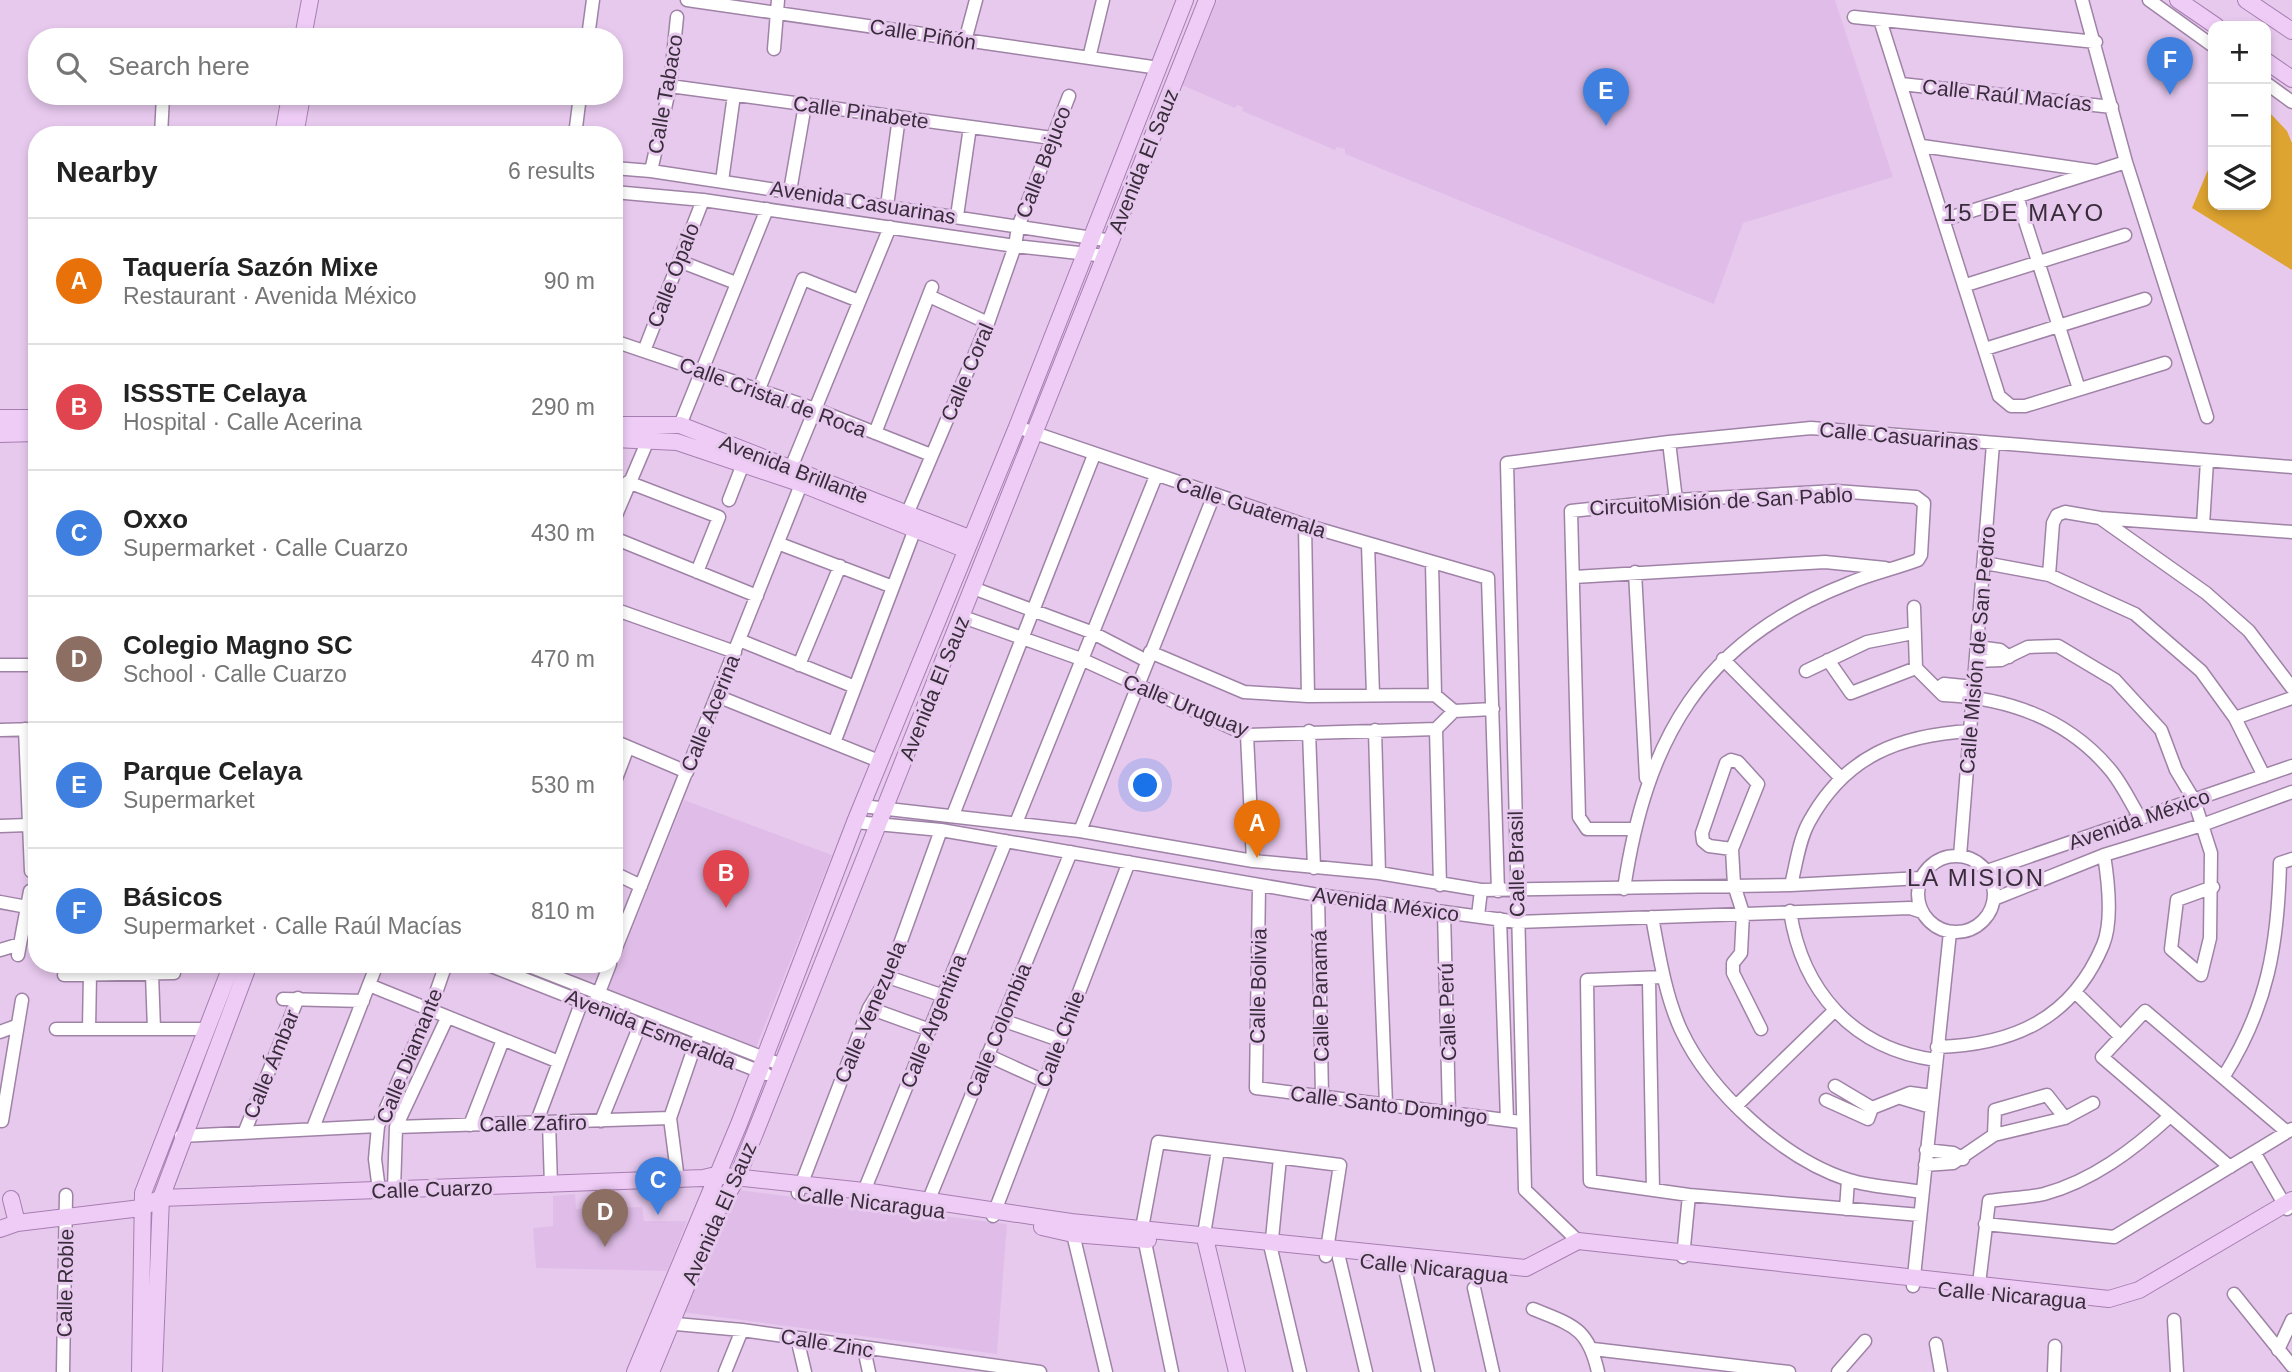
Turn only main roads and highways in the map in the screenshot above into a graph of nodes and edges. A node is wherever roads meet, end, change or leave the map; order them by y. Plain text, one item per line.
1 (310, 0) edge
2 (321, 0) edge
3 (1185, 0) edge
4 (1207, 0) edge
5 (2178, 0) edge
6 (2246, 0) edge
7 (2209, 21) edge
8 (305, 28) edge
9 (316, 28) edge
10 (2292, 32) edge
11 (1161, 62) junction
12 (2271, 64) edge
13 (1182, 65) junction
14 (2292, 79) edge
15 (288, 105) edge
16 (300, 105) edge
17 (285, 126) edge
18 (297, 126) edge
19 (0, 418) edge
20 (28, 418) edge
21 (623, 425) edge
22 (28, 433) edge
23 (0, 434) edge
24 (623, 439) edge
25 (796, 476) junction
26 (967, 543) junction
27 (228, 973) edge
28 (244, 973) edge
29 (710, 1179) junction
30 (735, 1181) junction
31 (161, 1198) junction
32 (11, 1199) dead end
33 (2289, 1205) edge
34 (141, 1208) junction
35 (995, 1213) junction
36 (17, 1223) junction
37 (0, 1228) edge
38 (1142, 1234) junction
39 (1205, 1238) junction
40 (663, 1322) junction
41 (140, 1372) edge
42 (154, 1372) edge
43 (635, 1372) edge
44 (651, 1372) edge
45 (1237, 1372) edge

1 - 8 main road
2 - 9 main road
3 - 11 main road, Avenida El Sauz
4 - 13 main road, Avenida El Sauz
5 - 7 main road
6 - 10 main road
11 - 13 main road
11 - 26 main road, Avenida El Sauz
12 - 14 main road
13 - 30 main road, Avenida El Sauz
15 - 17 main road
16 - 18 main road
19 - 20 main road
21 - 25 main road, Avenida Brillante
22 - 23 main road
24 - 25 main road, Avenida Brillante
25 - 26 main road, Avenida Brillante
26 - 29 main road, Avenida El Sauz
27 - 34 main road
28 - 31 main road
29 - 30 main road, Calle Nicaragua
29 - 31 main road, Calle Cuarzo
29 - 40 main road, Avenida El Sauz
30 - 35 main road, Calle Nicaragua
30 - 40 main road, Avenida El Sauz
31 - 34 main road
31 - 42 main road
32 - 36 main road
33 - 39 main road, Calle Nicaragua
34 - 36 main road
34 - 41 main road
35 - 38 main road, Calle Nicaragua
35 - 38 main road, Calle Nicaragua
36 - 37 main road
38 - 39 main road, Calle Nicaragua
39 - 45 main road
40 - 43 main road, Avenida El Sauz
40 - 44 main road, Avenida El Sauz

